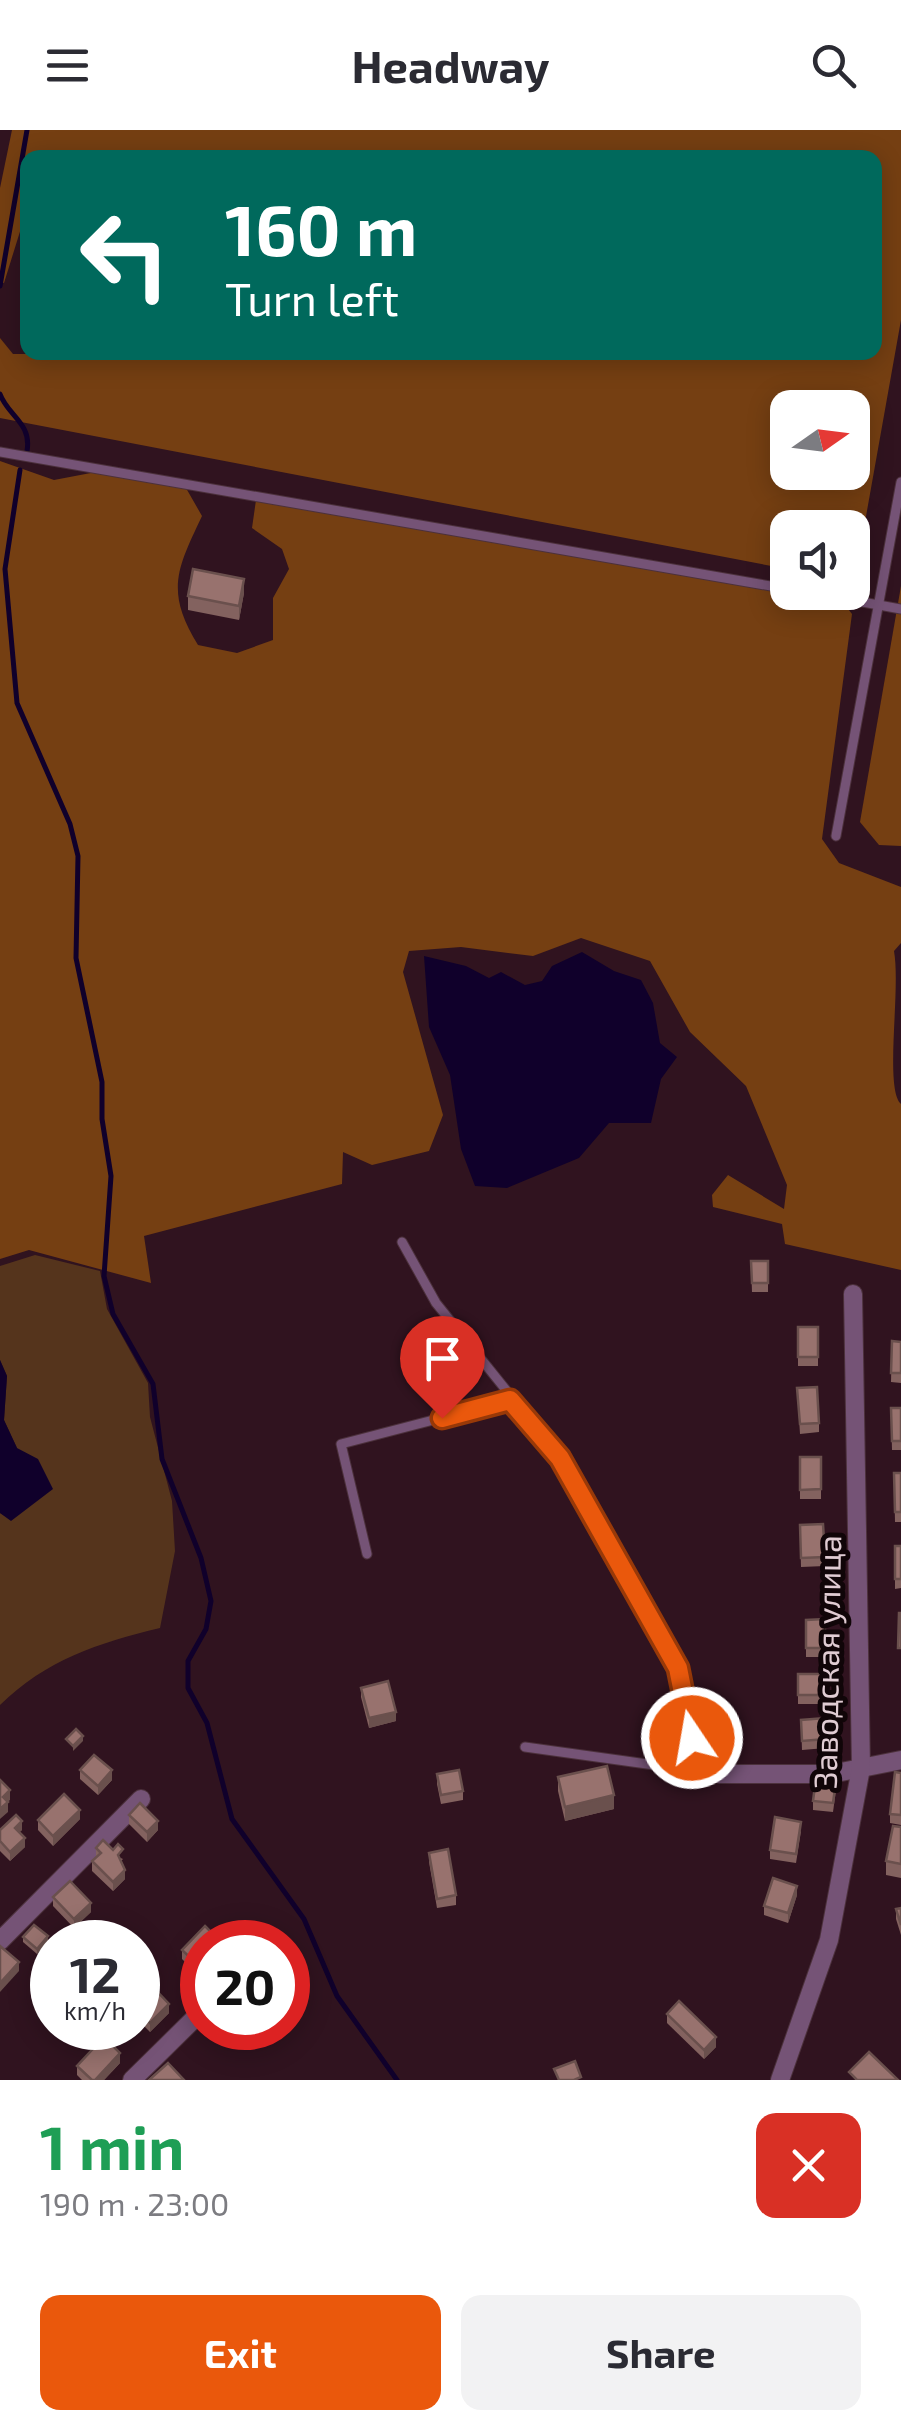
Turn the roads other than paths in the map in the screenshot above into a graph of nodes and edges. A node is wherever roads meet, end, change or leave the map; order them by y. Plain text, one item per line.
1 (0, 452) edge
2 (901, 482) edge
3 (770, 586) edge
4 (870, 603) edge
5 (881, 605) junction
6 (901, 609) edge
7 (836, 836) dead end
8 (402, 1242) dead end
9 (853, 1294) dead end
10 (510, 1400) junction
11 (366, 1554) dead end
12 (526, 1747) dead end
13 (901, 1760) edge
14 (861, 1768) junction
15 (700, 1774) junction
16 (719, 1774) joint
17 (140, 1799) edge
18 (0, 1941) edge
19 (180, 2033) edge
20 (132, 2080) edge
21 (780, 2080) edge

1 - 3 lane
2 - 5 lane
4 - 5 lane
5 - 6 lane
5 - 7 lane
8 - 10 lane
9 - 14 street, Заводская улица
10 - 11 lane
10 - 15 lane
12 - 15 lane
13 - 14 street
14 - 16 street
14 - 21 street, Заводская улица
15 - 16 lane
17 - 18 street
19 - 20 street

